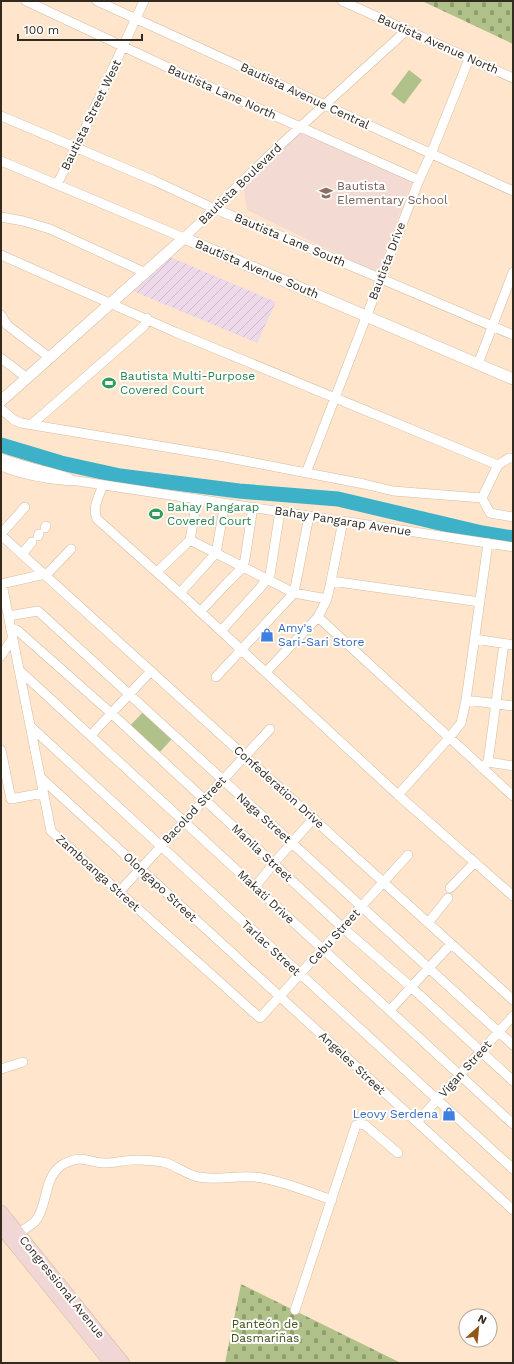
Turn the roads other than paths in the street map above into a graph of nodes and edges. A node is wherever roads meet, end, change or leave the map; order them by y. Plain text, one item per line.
1 (26, 1) edge
2 (97, 1) edge
3 (144, 1) edge
4 (342, 1) edge
5 (135, 19) junction
6 (407, 30) junction
7 (123, 47) junction
8 (469, 59) junction
9 (513, 78) edge
10 (324, 106) junction
11 (1, 116) edge
12 (300, 127) junction
13 (76, 148) junction
14 (431, 154) junction
15 (1, 161) edge
16 (419, 180) junction
17 (57, 184) junction
18 (513, 191) edge
19 (215, 209) junction
20 (1, 217) edge
21 (184, 238) junction
22 (1, 255) edge
23 (146, 272) junction
24 (513, 272) edge
25 (381, 278) junction
26 (111, 303) junction
27 (1, 315) edge
28 (366, 316) junction
29 (147, 318) junction
30 (492, 327) junction
31 (513, 335) edge
32 (1, 358) edge
33 (50, 358) junction
34 (478, 364) junction
35 (27, 378) junction
36 (513, 379) edge
37 (2, 398) edge
38 (335, 398) junction
39 (1, 409) edge
40 (32, 424) junction
41 (1, 458) edge
42 (513, 458) edge
43 (498, 465) junction
44 (1, 466) edge
45 (306, 473) junction
46 (78, 481) junction
47 (104, 485) junction
48 (482, 498) junction
49 (197, 499) junction
50 (225, 503) junction
51 (25, 507) dead end
52 (253, 507) junction
53 (280, 512) junction
54 (309, 516) junction
55 (513, 517) edge
56 (343, 521) junction
57 (40, 533) dead end
58 (2, 537) edge
59 (190, 540) junction
60 (488, 543) junction
61 (513, 547) edge
62 (71, 549) dead end
63 (216, 553) junction
64 (22, 554) junction
65 (243, 567) junction
66 (157, 572) junction
67 (45, 574) junction
68 (267, 579) junction
69 (331, 581) junction
70 (1, 584) edge
71 (180, 593) junction
72 (294, 593) junction
73 (327, 598) junction
74 (480, 602) junction
75 (200, 612) junction
76 (8, 616) junction
77 (318, 617) junction
78 (10, 628) junction
79 (222, 631) junction
80 (12, 639) junction
81 (475, 639) junction
82 (508, 644) edge
83 (242, 650) junction
84 (1, 656) edge
85 (18, 670) junction
86 (151, 671) junction
87 (266, 672) junction
88 (216, 677) dead end
89 (129, 694) junction
90 (466, 700) junction
91 (496, 704) junction
92 (513, 706) edge
93 (111, 713) junction
94 (30, 726) junction
95 (270, 729) dead end
96 (91, 736) junction
97 (450, 738) junction
98 (1, 750) edge
99 (244, 756) junction
100 (485, 765) junction
101 (513, 766) edge
102 (40, 777) junction
103 (222, 780) junction
104 (43, 793) junction
105 (398, 795) junction
106 (513, 796) edge
107 (205, 799) junction
108 (314, 818) junction
109 (184, 821) junction
110 (292, 843) junction
111 (161, 847) junction
112 (408, 855) dead end
113 (475, 862) junction
114 (274, 863) junction
115 (140, 869) junction
116 (384, 882) junction
117 (255, 887) junction
118 (450, 888) dead end
119 (119, 892) junction
120 (513, 896) edge
121 (448, 898) dead end
122 (362, 906) junction
123 (428, 923) junction
124 (343, 928) junction
125 (451, 944) junction
126 (323, 949) junction
127 (429, 968) junction
128 (300, 975) junction
129 (411, 988) junction
130 (280, 997) junction
131 (513, 1000) edge
132 (390, 1010) junction
133 (513, 1016) edge
134 (260, 1018) joint
135 (499, 1032) junction
136 (513, 1045) edge
137 (481, 1052) junction
138 (23, 1062) dead end
139 (1, 1069) edge
140 (460, 1075) junction
141 (513, 1081) edge
142 (437, 1100) junction
143 (417, 1122) junction
144 (513, 1124) edge
145 (398, 1153) dead end
146 (513, 1169) edge
147 (332, 1200) junction
148 (513, 1210) edge
149 (1, 1212) edge
150 (1, 1227) edge
151 (18, 1233) junction
152 (296, 1310) dead end
153 (107, 1358) edge
154 (124, 1363) edge

1 - 7 street, Bautista Lane North
2 - 5 street, Bautista Avenue Central
3 - 5 street, Bautista Street West
4 - 6 street, Bautista Avenue North
5 - 7 street, Bautista Street West
5 - 10 street, Bautista Avenue Central
6 - 8 street, Bautista Avenue North
6 - 10 street, Bautista Boulevard
7 - 12 street, Bautista Lane North
7 - 13 street, Bautista Street West
8 - 9 street, Bautista Avenue North
8 - 14 street, Bautista Drive
10 - 12 street, Bautista Boulevard
10 - 14 street, Bautista Avenue Central
11 - 13 street, Bautista Lane South
12 - 16 street, Bautista Lane North
12 - 19 street, Bautista Boulevard
13 - 17 street, Bautista Street West
13 - 19 street, Bautista Lane South
14 - 16 street, Bautista Drive
14 - 18 street, Bautista Avenue Central
15 - 17 street, Bautista Avenue South
16 - 25 street, Bautista Drive
17 - 21 street, Bautista Avenue South
19 - 21 street, Bautista Boulevard
19 - 25 street, Bautista Lane South
20 - 23 street
21 - 23 street, Bautista Boulevard
21 - 28 street, Bautista Avenue South
22 - 26 street
23 - 26 street, Bautista Boulevard
24 - 30 street
25 - 28 street, Bautista Drive
25 - 30 street, Bautista Lane South
26 - 29 street
26 - 33 street, Bautista Boulevard
27 - 33 street
28 - 34 street, Bautista Avenue South
28 - 38 street, Bautista Drive
29 - 38 street
29 - 40 street
30 - 31 street, Bautista Lane South
30 - 34 street
32 - 35 street
33 - 35 street, Bautista Boulevard
34 - 36 street, Bautista Avenue South
35 - 37 street, Bautista Boulevard
38 - 43 street
38 - 45 street, Bautista Drive
39 - 40 street
40 - 45 street
41 - 46 street, Bahay Pangarap Avenue
42 - 43 street
43 - 48 street
44 - 46 street, Bahay Pangarap Avenue
45 - 48 street
46 - 47 street, Bahay Pangarap Avenue
47 - 49 street, Bahay Pangarap Avenue
47 - 66 street
48 - 55 street
49 - 50 street, Bahay Pangarap Avenue
49 - 59 street
50 - 52 street, Bahay Pangarap Avenue
50 - 63 street
51 - 58 street
52 - 53 street, Bahay Pangarap Avenue
52 - 65 street
53 - 54 street, Bahay Pangarap Avenue
53 - 68 street
54 - 56 street, Bahay Pangarap Avenue
54 - 72 street
56 - 60 street, Bahay Pangarap Avenue
56 - 69 street
57 - 64 street
58 - 64 street, Confederation Drive
59 - 63 street
59 - 66 street
60 - 61 street, Bahay Pangarap Avenue
60 - 74 street
62 - 67 street
63 - 65 street
63 - 71 street
64 - 67 street, Confederation Drive
65 - 68 street
65 - 75 street
66 - 71 street
67 - 70 street
67 - 86 street, Confederation Drive
68 - 72 street
68 - 79 street
69 - 73 street
69 - 74 street
70 - 76 street, Zamboanga Street
71 - 75 street
72 - 73 street
72 - 83 street
73 - 77 street
74 - 81 street
75 - 79 street
76 - 78 street, Zamboanga Street
76 - 89 street, Naga Street
77 - 87 street
77 - 97 street
78 - 80 street, Zamboanga Street
78 - 93 street, Manila Street
79 - 83 street
80 - 84 street
80 - 85 street, Zamboanga Street
81 - 82 street
81 - 90 street
82 - 91 street
83 - 87 street
83 - 88 street
85 - 94 street, Zamboanga Street
85 - 96 street, Makati Drive
86 - 89 street
86 - 99 street, Confederation Drive
87 - 105 street
89 - 93 street
89 - 103 street, Naga Street
90 - 91 street
90 - 97 street
91 - 92 street
91 - 100 street
93 - 96 street
93 - 107 street, Manila Street
94 - 102 street, Zamboanga Street
94 - 111 street, Tarlac Street
95 - 99 street, Bacolod Street
96 - 109 street, Makati Drive
97 - 100 street
97 - 105 street
98 - 104 street
99 - 103 street, Bacolod Street
99 - 108 street, Confederation Drive
100 - 101 street
100 - 106 street
102 - 104 street, Zamboanga Street
102 - 115 street, Olongapo Street
103 - 107 street, Bacolod Street
103 - 110 street, Naga Street
104 - 119 street, Zamboanga Street
105 - 113 street
107 - 109 street, Bacolod Street
107 - 114 street, Manila Street
108 - 110 street
108 - 116 street, Confederation Drive
109 - 111 street, Bacolod Street
109 - 117 street, Makati Drive
110 - 114 street
110 - 122 street, Naga Street
111 - 115 street, Bacolod Street
111 - 128 street, Tarlac Street
112 - 116 street, Cebu Street
113 - 118 street
113 - 120 street
114 - 117 street
114 - 124 street, Manila Street
115 - 119 street, Bacolod Street
115 - 130 street, Olongapo Street
116 - 122 street, Cebu Street
116 - 123 street, Confederation Drive
117 - 126 street, Makati Drive
119 - 134 street, Zamboanga Street
121 - 123 street
122 - 124 street, Cebu Street
122 - 127 street, Naga Street
123 - 125 street, Confederation Drive
124 - 126 street, Cebu Street
124 - 129 street, Manila Street
125 - 127 street
125 - 131 street, Confederation Drive
126 - 128 street, Cebu Street
126 - 132 street, Makati Drive
127 - 129 street
127 - 135 street, Naga Street
128 - 130 street, Cebu Street
128 - 142 street, Tarlac Street
129 - 132 street
129 - 137 street, Manila Street
130 - 134 street, Cebu Street
130 - 143 street, Angeles Street
132 - 140 street, Makati Drive
133 - 135 street, Vigan Street
135 - 136 street, Naga Street
135 - 137 street, Vigan Street
137 - 140 street, Vigan Street
137 - 141 street, Manila Street
138 - 139 street
140 - 142 street, Vigan Street
140 - 144 street, Makati Drive
142 - 143 street, Vigan Street
142 - 146 street, Tarlac Street
143 - 148 street, Angeles Street
145 - 147 street
147 - 151 street
147 - 152 street
149 - 151 main road, Congressional Avenue
150 - 153 main road, Congressional Avenue
151 - 153 main road, Congressional Avenue
153 - 154 main road, Congressional Avenue

